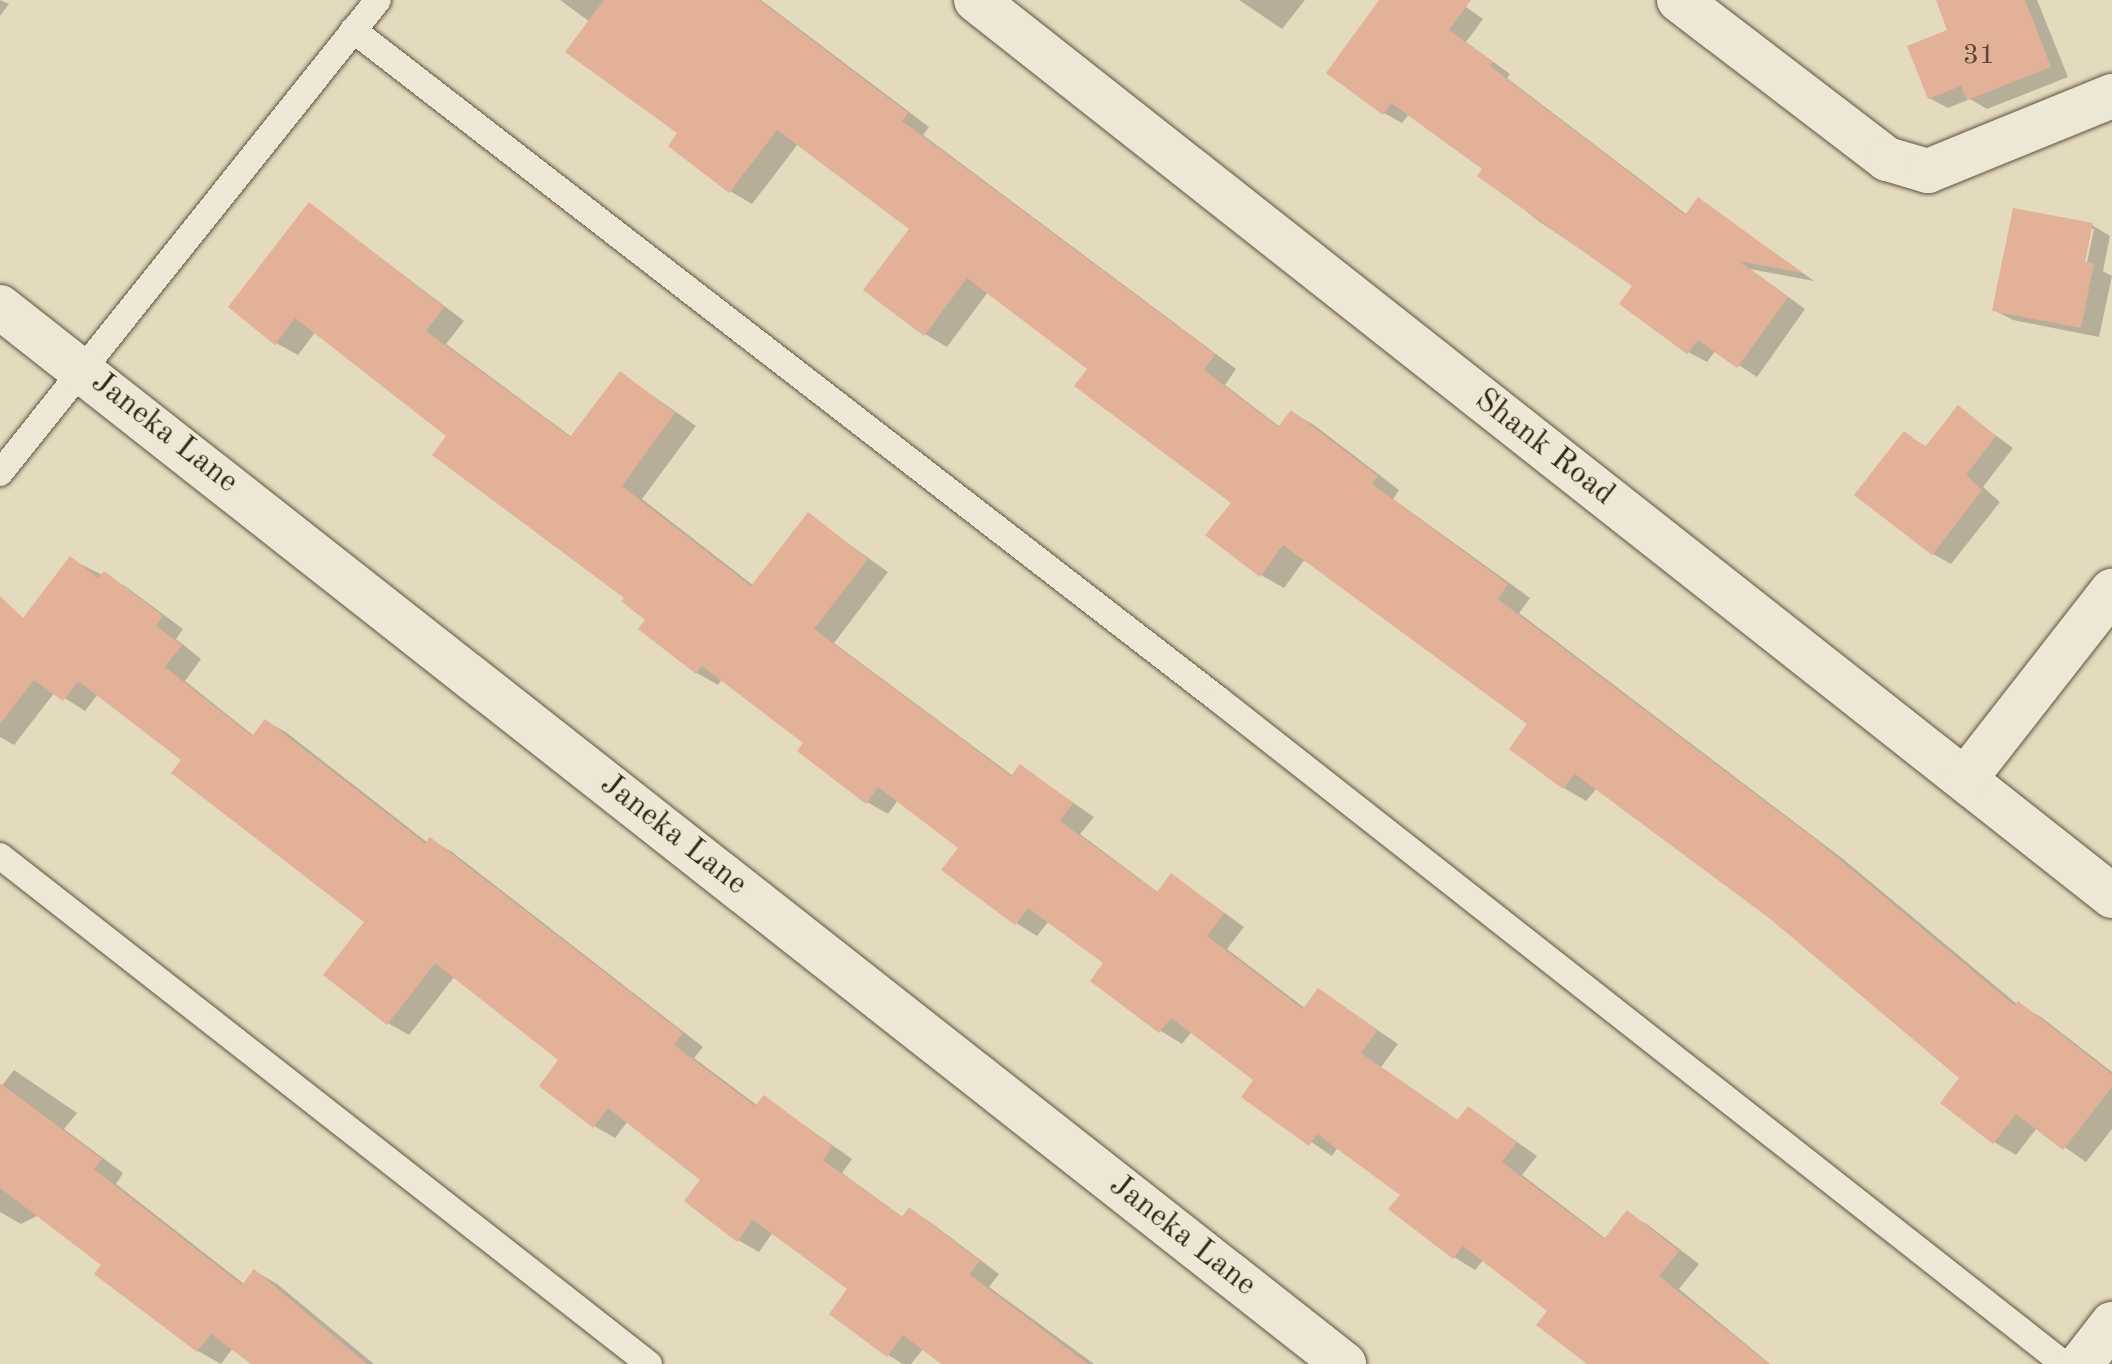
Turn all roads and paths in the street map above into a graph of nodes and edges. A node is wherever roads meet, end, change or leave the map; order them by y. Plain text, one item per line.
1 (378, 0) edge
2 (976, 0) edge
3 (1679, 0) edge
4 (353, 30) junction
5 (2112, 96) edge
6 (0, 307) edge
7 (83, 369) junction
8 (0, 473) edge
9 (2112, 591) edge
10 (1965, 779) junction
11 (0, 856) edge
12 (2112, 896) edge
13 (2112, 1324) edge
14 (649, 1364) edge
15 (1344, 1364) edge
16 (2064, 1364) edge
17 (2081, 1364) edge

1 - 4 lane
2 - 10 street, Shank Road
3 - 5 street
4 - 7 lane
4 - 16 lane
6 - 7 street, Janeka Lane
7 - 8 lane
7 - 15 street, Janeka Lane
9 - 10 street
10 - 12 street, Shank Road
11 - 14 lane
13 - 17 street

